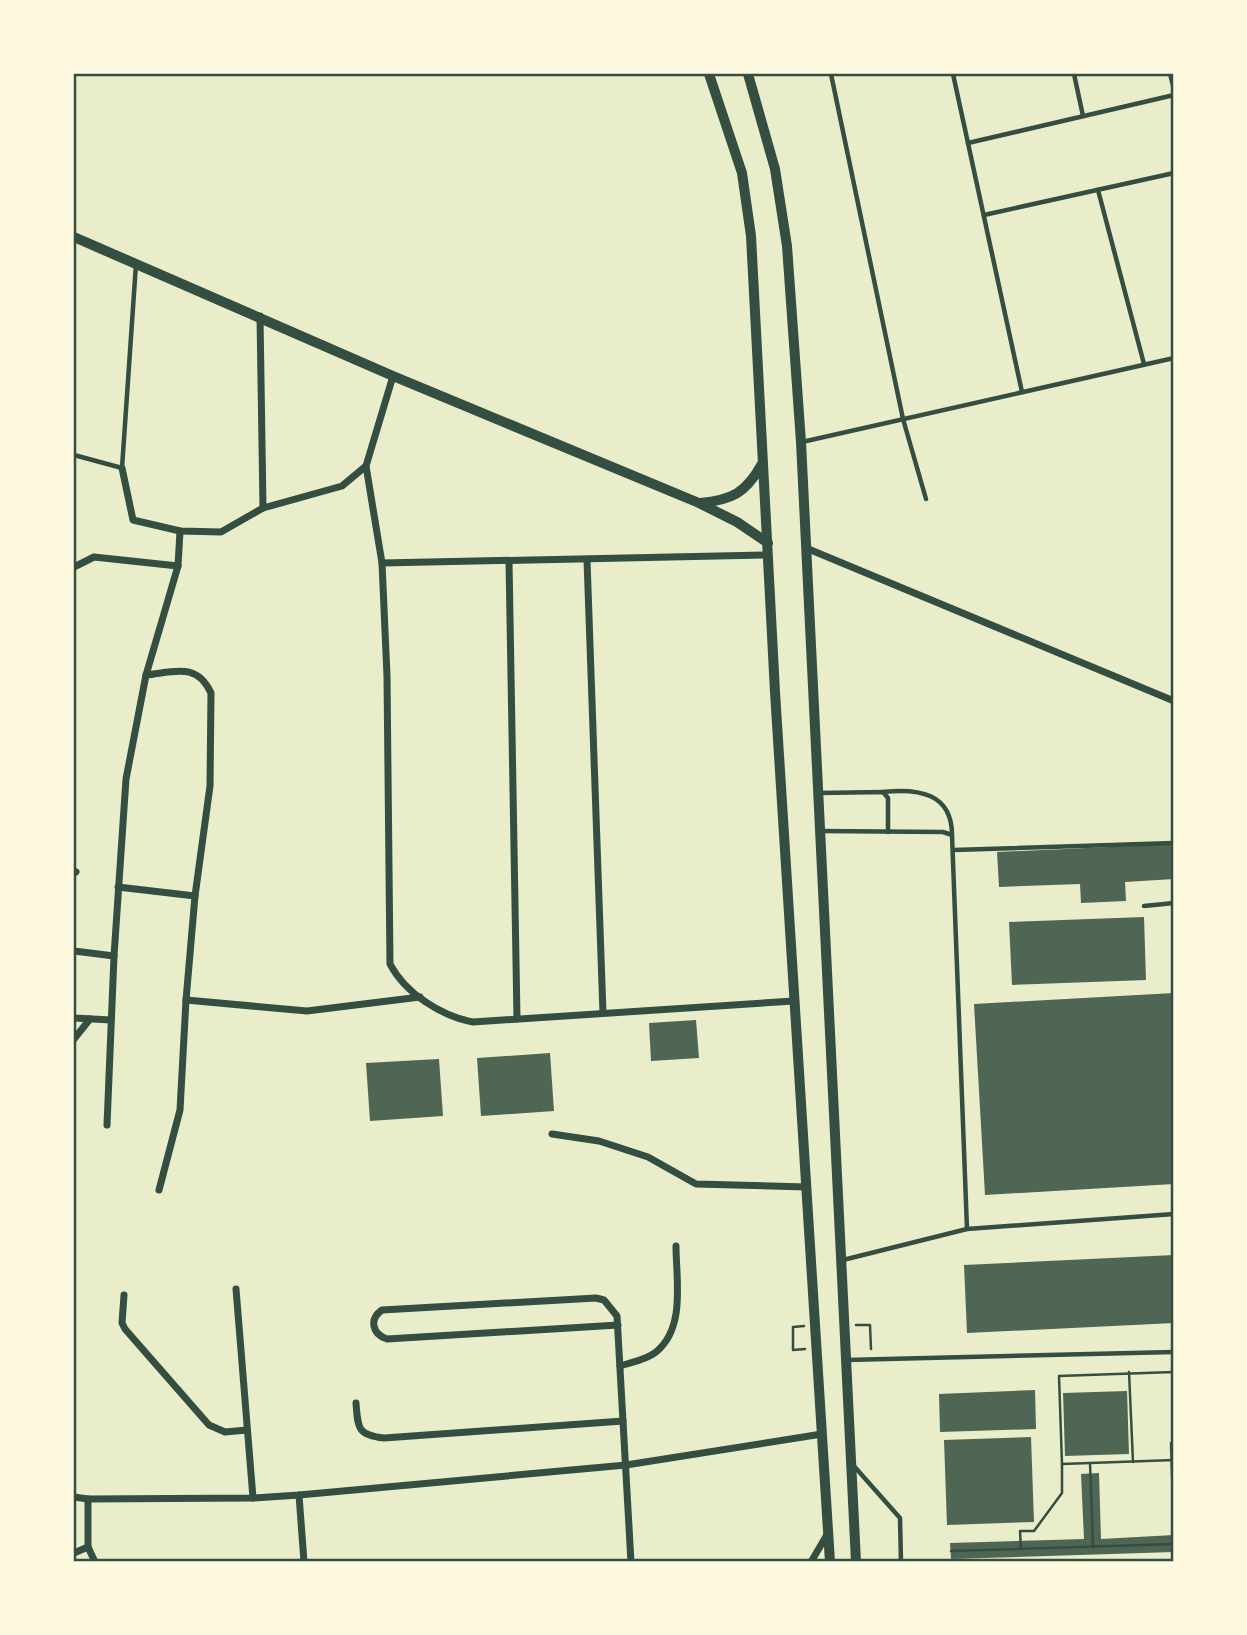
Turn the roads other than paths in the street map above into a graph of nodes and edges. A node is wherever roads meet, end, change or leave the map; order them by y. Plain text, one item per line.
1 (709, 74) edge
2 (748, 74) edge
3 (831, 74) edge
4 (953, 74) edge
5 (1074, 74) edge
6 (1170, 74) edge
7 (1174, 89) edge
8 (1174, 94) edge
9 (1083, 116) junction
10 (968, 143) junction
11 (1174, 173) edge
12 (1098, 190) junction
13 (984, 215) junction
14 (74, 237) edge
15 (136, 264) junction
16 (260, 316) junction
17 (1174, 358) edge
18 (1144, 364) junction
19 (393, 376) junction
20 (1022, 392) junction
21 (904, 419) junction
22 (801, 442) junction
23 (74, 455) edge
24 (762, 464) junction
25 (366, 466) junction
26 (122, 468) junction
27 (926, 499) dead end
28 (699, 503) junction
29 (263, 508) junction
30 (180, 531) junction
31 (768, 543) junction
32 (806, 548) junction
33 (768, 555) junction
34 (587, 560) junction
35 (509, 561) junction
36 (382, 563) junction
37 (178, 566) junction
38 (74, 567) edge
39 (146, 675) junction
40 (1174, 701) edge
41 (883, 792) junction
42 (818, 793) junction
43 (820, 831) junction
44 (888, 832) junction
45 (952, 835) junction
46 (1174, 843) edge
47 (954, 850) junction
48 (118, 887) junction
49 (195, 896) junction
50 (1174, 903) edge
51 (1144, 906) dead end
52 (74, 951) edge
53 (114, 956) junction
54 (420, 997) junction
55 (186, 1000) junction
56 (794, 1001) junction
57 (603, 1013) junction
58 (74, 1018) edge
59 (90, 1019) junction
60 (517, 1019) junction
61 (111, 1020) junction
62 (74, 1039) edge
63 (107, 1125) dead end
64 (552, 1134) dead end
65 (806, 1187) junction
66 (159, 1190) dead end
67 (1174, 1214) edge
68 (967, 1229) junction
69 (676, 1246) dead end
70 (841, 1260) junction
71 (236, 1289) dead end
72 (124, 1295) dead end
73 (618, 1325) junction
74 (1174, 1352) edge
75 (846, 1360) junction
76 (620, 1366) junction
77 (356, 1404) dead end
78 (623, 1421) junction
79 (247, 1430) junction
80 (822, 1434) junction
81 (851, 1463) junction
82 (626, 1465) junction
83 (299, 1495) junction
84 (74, 1497) edge
85 (253, 1498) junction
86 (88, 1499) junction
87 (828, 1532) junction
88 (88, 1547) junction
89 (74, 1553) edge
90 (95, 1562) edge
91 (304, 1562) edge
92 (631, 1562) edge
93 (811, 1562) edge
94 (830, 1562) edge
95 (856, 1562) edge
96 (901, 1562) edge

1 - 24 street
2 - 22 street
3 - 21 lane
4 - 10 lane
5 - 9 lane
6 - 7 lane
8 - 9 lane
9 - 10 lane
10 - 13 lane
11 - 12 lane
12 - 13 lane
12 - 18 lane
13 - 20 lane
14 - 15 street
15 - 16 street
15 - 26 lane
16 - 19 street
16 - 29 street
17 - 18 lane
18 - 20 lane
19 - 25 street
19 - 28 street
20 - 21 lane
21 - 22 lane
21 - 27 lane
22 - 32 street
23 - 26 lane
24 - 28 street
24 - 31 street
25 - 29 street
25 - 36 street
26 - 30 street
28 - 31 street
29 - 30 street
30 - 37 street
31 - 33 street
32 - 40 street
32 - 42 street
33 - 34 street
33 - 56 street
34 - 35 street
34 - 57 street
35 - 36 street
35 - 60 street
36 - 54 street
37 - 38 street
37 - 39 street
39 - 48 street
39 - 49 street
41 - 42 lane
41 - 44 lane
41 - 45 lane
42 - 43 street
43 - 44 lane
43 - 70 street
44 - 45 lane
45 - 47 lane
46 - 47 lane
47 - 68 lane
48 - 49 street
48 - 53 street
49 - 55 street
50 - 51 lane
52 - 53 street
53 - 61 street
54 - 55 street
54 - 60 street
55 - 66 street
56 - 57 street
56 - 65 street
57 - 60 street
58 - 59 street
59 - 61 street
59 - 62 street
61 - 63 street
64 - 65 street
65 - 80 street
67 - 68 lane
68 - 70 lane
69 - 76 street
70 - 75 street
71 - 79 street
72 - 79 street
73 - 73 street
73 - 76 street
74 - 75 lane
75 - 81 street
76 - 78 street
77 - 78 street
78 - 82 street
79 - 85 street
80 - 82 street
80 - 87 street
81 - 95 street
81 - 96 lane
82 - 83 street
82 - 92 street
83 - 85 street
83 - 91 street
84 - 86 street
85 - 86 street
86 - 88 street
87 - 93 street
87 - 94 street
88 - 89 street
88 - 90 street

